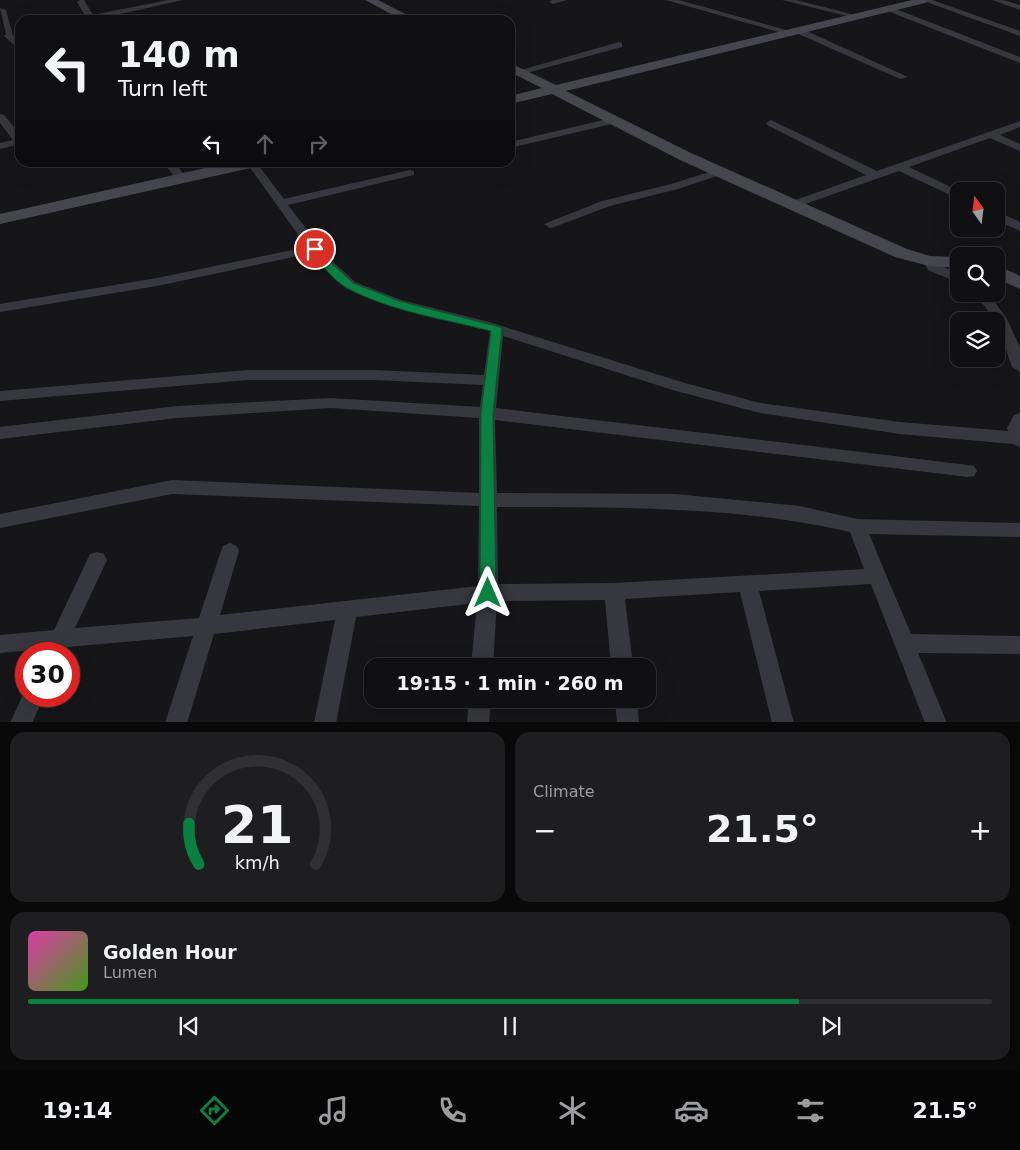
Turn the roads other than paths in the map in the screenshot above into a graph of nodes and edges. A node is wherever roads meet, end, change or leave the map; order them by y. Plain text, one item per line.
1 (179, 0) edge
2 (370, 0) edge
3 (562, 0) edge
4 (670, 0) edge
5 (786, 0) edge
6 (920, 0) edge
7 (996, 0) edge
8 (81, 2) dead end
9 (553, 2) dead end
10 (888, 8) junction
11 (1020, 8) edge
12 (2, 10) dead end
13 (119, 12) junction
14 (90, 15) edge
15 (106, 15) edge
16 (123, 15) edge
17 (401, 15) edge
18 (855, 16) junction
19 (793, 31) junction
20 (1020, 34) edge
21 (6, 36) edge
22 (619, 45) dead end
23 (1020, 60) edge
24 (515, 69) edge
25 (903, 77) dead end
26 (557, 90) junction
27 (515, 99) edge
28 (0, 117) edge
29 (612, 121) junction
30 (771, 122) dead end
31 (1018, 126) edge
32 (15, 135) edge
33 (992, 135) junction
34 (15, 142) edge
35 (515, 144) edge
36 (0, 146) edge
37 (1020, 148) edge
38 (898, 166) junction
39 (172, 167) edge
40 (234, 167) edge
41 (256, 167) edge
42 (719, 172) junction
43 (410, 173) dead end
44 (874, 174) junction
45 (181, 178) junction
46 (950, 192) edge
47 (281, 203) junction
48 (791, 205) junction
49 (0, 219) edge
50 (1005, 220) edge
51 (550, 224) dead end
52 (1020, 227) edge
53 (315, 249) junction
54 (929, 261) junction
55 (950, 262) edge
56 (950, 275) edge
57 (1005, 276) edge
58 (1020, 283) edge
59 (991, 302) edge
60 (0, 308) edge
61 (497, 329) junction
62 (1020, 367) edge
63 (492, 380) junction
64 (0, 396) edge
65 (487, 413) junction
66 (1020, 419) edge
67 (0, 433) edge
68 (1019, 440) edge
69 (968, 471) dead end
70 (488, 500) junction
71 (0, 521) edge
72 (857, 526) junction
73 (1020, 530) edge
74 (230, 551) dead end
75 (97, 560) dead end
76 (877, 576) junction
77 (746, 582) junction
78 (614, 591) junction
79 (488, 593) junction
80 (347, 609) junction
81 (206, 626) junction
82 (59, 642) edge
83 (80, 643) edge
84 (904, 643) junction
85 (0, 644) edge
86 (15, 645) edge
87 (1020, 645) edge
88 (483, 658) edge
89 (621, 658) edge
90 (28, 707) edge
91 (479, 708) edge
92 (627, 708) edge
93 (21, 722) edge
94 (176, 722) edge
95 (325, 722) edge
96 (478, 722) edge
97 (628, 722) edge
98 (783, 722) edge
99 (936, 722) edge

1 - 13 street
2 - 17 street
3 - 9 street
4 - 19 street
5 - 18 street
6 - 10 street
6 - 20 street
7 - 11 street
8 - 14 street
10 - 18 street
10 - 23 street
12 - 21 street
13 - 15 street
13 - 16 street
18 - 19 street
19 - 25 street
19 - 26 street
22 - 24 street
24 - 26 street
26 - 27 street
26 - 29 street
28 - 32 street
29 - 35 street
29 - 42 street
30 - 44 street
31 - 33 street
33 - 37 street
33 - 38 street
34 - 36 street
38 - 44 street
38 - 46 street
39 - 45 street
40 - 45 street
41 - 47 street
42 - 48 street
42 - 51 street
43 - 47 street
44 - 48 street
45 - 49 street
47 - 53 street
48 - 54 street
50 - 52 street
53 - 60 street
53 - 61 street
54 - 55 street
54 - 56 street
57 - 58 street
59 - 62 street
61 - 63 street
61 - 68 street
63 - 64 street
63 - 65 street
65 - 67 street
65 - 69 street
65 - 70 street
66 - 68 street
70 - 71 street
70 - 72 street
70 - 79 street
72 - 73 street
72 - 76 street
74 - 81 street
75 - 82 street
76 - 77 street
76 - 84 street
77 - 78 street
77 - 98 street
78 - 79 street
78 - 89 street
79 - 80 street
79 - 88 street
80 - 81 street
80 - 95 street
81 - 83 street
81 - 94 street
84 - 87 street
84 - 99 street
85 - 86 street
90 - 93 street
91 - 96 street
92 - 97 street

